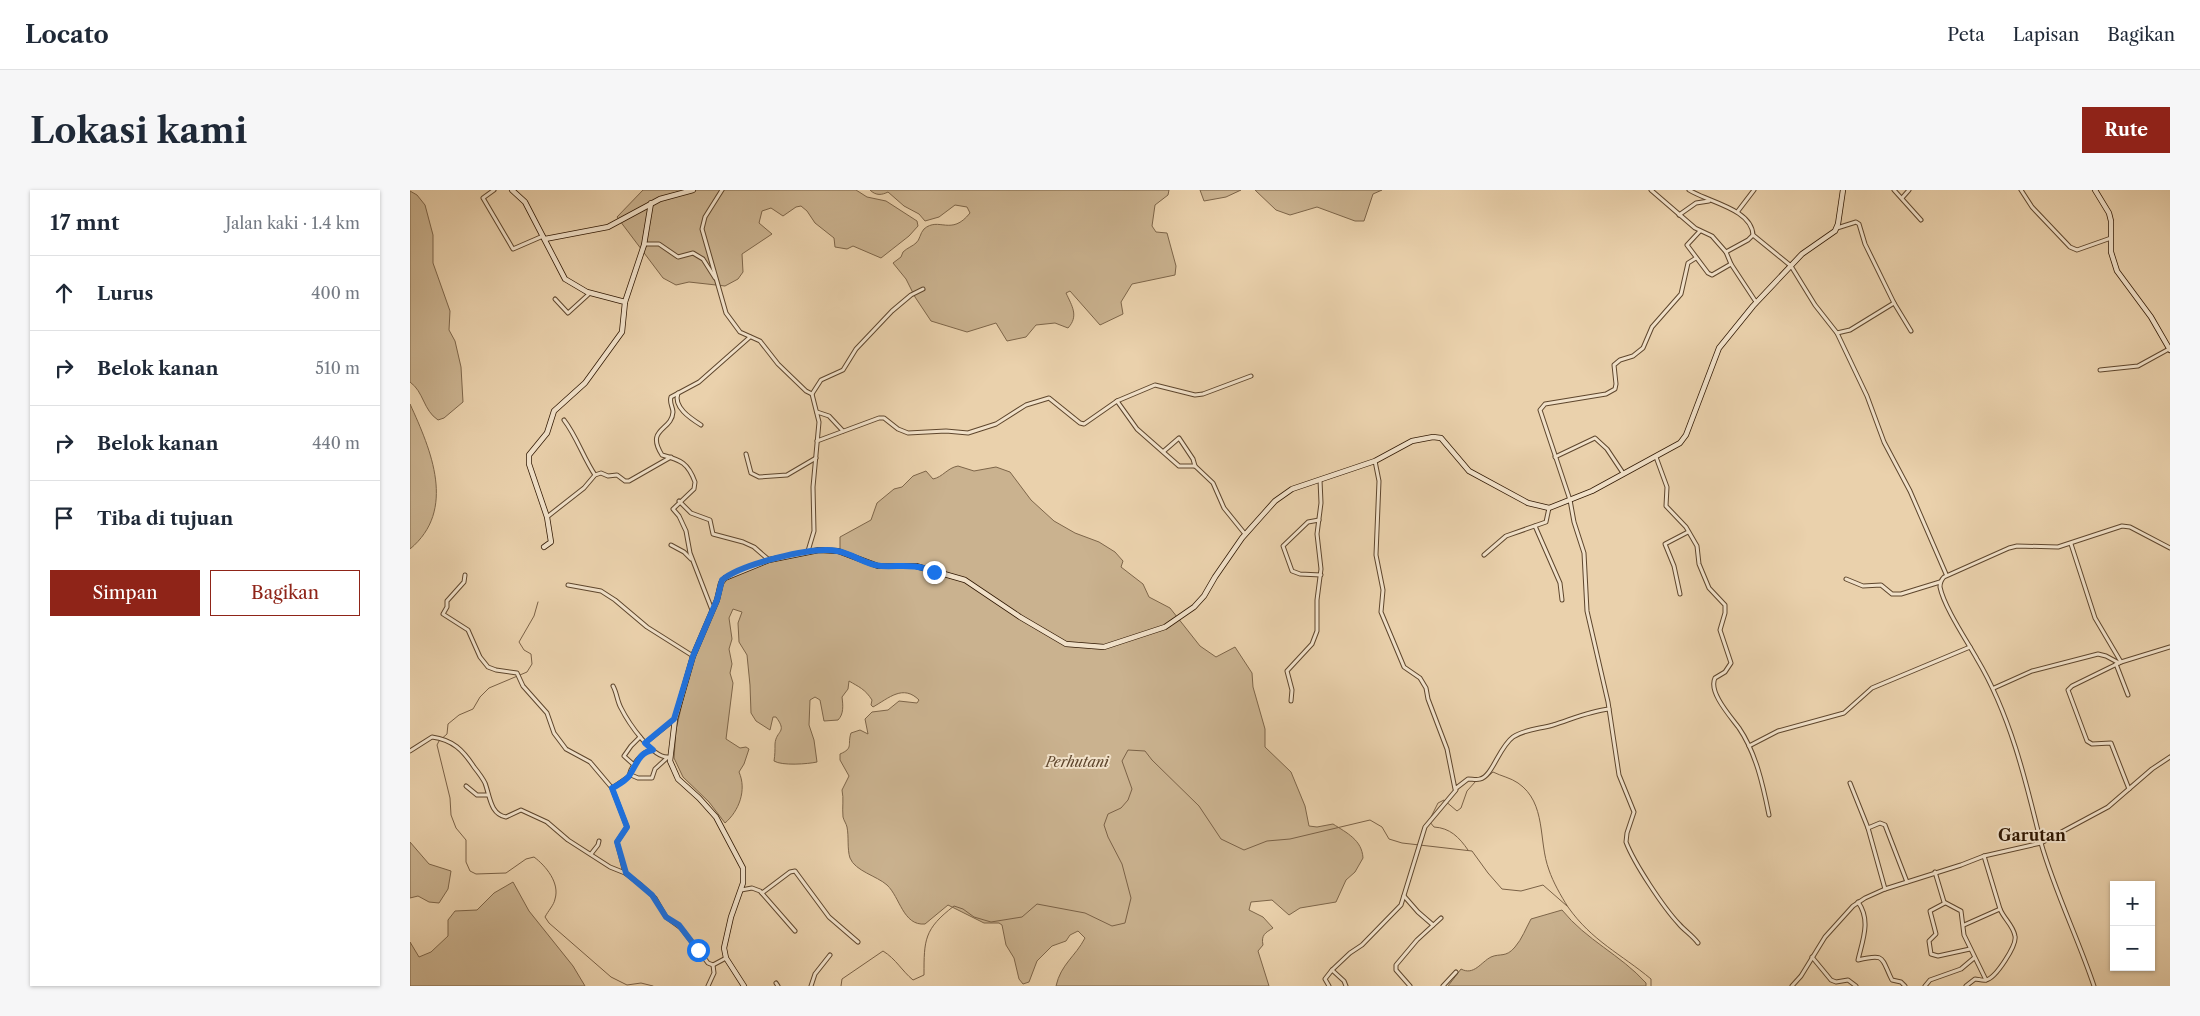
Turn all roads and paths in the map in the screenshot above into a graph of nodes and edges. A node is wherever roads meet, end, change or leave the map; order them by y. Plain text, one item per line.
1 (494, 190) edge
2 (512, 190) edge
3 (693, 190) edge
4 (722, 190) edge
5 (1651, 190) edge
6 (1689, 190) edge
7 (1754, 190) edge
8 (1843, 190) edge
9 (1894, 190) edge
10 (1909, 190) edge
11 (2021, 190) edge
12 (2094, 190) edge
13 (1902, 198) junction
14 (1709, 201) junction
15 (651, 203) junction
16 (1738, 211) junction
17 (1679, 215) junction
18 (1921, 220) dead end
19 (1837, 228) junction
20 (1700, 231) junction
21 (1753, 235) junction
22 (544, 238) junction
23 (2111, 238) junction
24 (644, 244) junction
25 (1726, 252) junction
26 (1696, 258) junction
27 (1731, 264) junction
28 (1792, 266) junction
29 (717, 283) junction
30 (923, 289) dead end
31 (590, 293) junction
32 (555, 299) dead end
33 (625, 302) junction
34 (1756, 302) junction
35 (1894, 303) junction
36 (1911, 331) dead end
37 (1837, 333) junction
38 (750, 337) junction
39 (2170, 349) edge
40 (2100, 370) dead end
41 (1251, 376) dead end
42 (679, 392) junction
43 (812, 394) junction
44 (1117, 401) junction
45 (817, 412) junction
46 (564, 420) dead end
47 (701, 425) dead end
48 (842, 431) junction
49 (817, 441) junction
50 (1164, 451) junction
51 (746, 454) dead end
52 (671, 456) junction
53 (1656, 456) junction
54 (1555, 457) junction
55 (816, 458) junction
56 (1375, 461) junction
57 (1195, 466) junction
58 (1623, 473) junction
59 (595, 475) junction
60 (1320, 479) junction
61 (1570, 500) junction
62 (679, 501) junction
63 (1549, 508) junction
64 (547, 517) junction
65 (1319, 520) junction
66 (1535, 526) junction
67 (1688, 532) junction
68 (1245, 534) junction
69 (2071, 544) junction
70 (671, 545) dead end
71 (544, 547) dead end
72 (2170, 548) edge
73 (808, 551) junction
74 (1484, 555) dead end
75 (769, 560) junction
76 (693, 561) junction
77 (1946, 574) junction
78 (464, 575) dead end
79 (1321, 575) junction
80 (1846, 579) dead end
81 (1940, 582) junction
82 (568, 585) dead end
83 (1680, 594) dead end
84 (1562, 600) dead end
85 (712, 610) junction
86 (1970, 647) junction
87 (2170, 647) edge
88 (693, 656) junction
89 (2119, 663) junction
90 (613, 686) dead end
91 (1994, 688) junction
92 (2128, 695) dead end
93 (1291, 701) dead end
94 (1610, 709) junction
95 (674, 719) junction
96 (640, 737) junction
97 (645, 743) junction
98 (1749, 746) junction
99 (653, 750) junction
100 (410, 751) edge
101 (669, 757) junction
102 (2170, 757) edge
103 (634, 765) junction
104 (629, 776) junction
105 (1850, 783) dead end
106 (466, 786) dead end
107 (612, 788) junction
108 (2129, 789) junction
109 (1456, 790) junction
110 (488, 795) junction
111 (1769, 815) dead end
112 (1868, 828) junction
113 (599, 841) dead end
114 (2041, 843) junction
115 (591, 854) junction
116 (1984, 856) junction
117 (1934, 872) junction
118 (626, 873) junction
119 (1907, 882) junction
120 (1885, 889) junction
121 (741, 890) junction
122 (762, 893) junction
123 (1404, 896) junction
124 (1858, 902) junction
125 (1945, 903) junction
126 (2000, 909) junction
127 (1441, 918) dead end
128 (1433, 925) junction
129 (1964, 925) junction
130 (795, 931) dead end
131 (858, 942) dead end
132 (1698, 943) dead end
133 (1970, 949) junction
134 (830, 956) dead end
135 (1812, 957) junction
136 (726, 958) junction
137 (1974, 958) junction
138 (713, 965) junction
139 (1332, 970) junction
140 (1456, 972) dead end
141 (1986, 980) junction
142 (708, 986) edge
143 (744, 986) edge
144 (811, 986) edge
145 (1329, 986) edge
146 (1346, 986) edge
147 (1410, 986) edge
148 (1443, 986) edge
149 (1792, 986) edge
150 (1856, 986) edge
151 (1905, 986) edge
152 (1925, 986) edge
153 (1966, 986) edge
154 (2094, 986) edge

1 - 22 street
2 - 22 street
3 - 15 street
4 - 29 street
5 - 17 street
6 - 14 street
7 - 16 street
8 - 19 street
9 - 13 street
10 - 13 street
11 - 23 street
12 - 23 street
13 - 18 street
14 - 16 street
14 - 17 street
15 - 22 street
15 - 24 street
16 - 21 street
17 - 20 street
19 - 28 street
19 - 35 street
20 - 25 street
20 - 26 street
21 - 25 street
21 - 28 street
22 - 31 street
23 - 39 street
24 - 29 street
24 - 33 street
25 - 27 street
26 - 27 street
26 - 54 street
27 - 34 street
28 - 34 street
28 - 37 street
29 - 38 street
30 - 43 street
31 - 32 street
31 - 33 street
33 - 64 street
34 - 53 street
35 - 36 street
35 - 37 street
37 - 77 street
38 - 42 street
38 - 43 street
39 - 40 street
41 - 44 street
42 - 47 street
42 - 52 street
43 - 45 street
44 - 48 street
44 - 50 street
45 - 48 street
45 - 49 street
46 - 59 street
48 - 49 street
49 - 55 street
50 - 57 street
50 - 57 street
51 - 55 street
52 - 59 street
52 - 62 street
53 - 58 street
53 - 67 street
54 - 58 street
54 - 61 street
55 - 73 street
56 - 60 street
56 - 63 street
56 - 109 street
57 - 68 street
58 - 61 street
59 - 64 street
60 - 65 street
60 - 68 street
61 - 63 street
61 - 94 street
62 - 75 street
62 - 76 street
63 - 66 street
64 - 71 street
65 - 79 street
65 - 79 street
66 - 74 street
66 - 84 street
67 - 83 street
67 - 98 street
68 - 73 street
69 - 72 street
69 - 77 street
69 - 89 street
70 - 76 street
73 - 75 street
75 - 85 street
76 - 85 street
77 - 81 street
78 - 107 street
79 - 93 street
80 - 81 street
81 - 86 street
82 - 88 street
85 - 88 street
86 - 91 street
86 - 98 street
87 - 89 street
88 - 95 street
89 - 91 street
89 - 92 street
89 - 108 street
90 - 96 street
91 - 114 street
94 - 109 street
94 - 132 street
95 - 97 street
95 - 101 street
96 - 97 street
96 - 103 street
97 - 99 street
98 - 111 street
99 - 101 street
99 - 103 street
100 - 110 street
101 - 104 street
101 - 121 street
102 - 108 street
103 - 104 street
104 - 107 street
105 - 112 street
106 - 110 street
107 - 118 street
108 - 114 street
109 - 123 street
110 - 115 street
112 - 119 street
112 - 120 street
113 - 115 street
114 - 116 street
114 - 154 street
115 - 118 street
116 - 117 street
116 - 126 street
117 - 119 street
117 - 125 street
118 - 138 street
119 - 120 street
120 - 124 street
121 - 122 street
121 - 136 street
122 - 130 street
122 - 131 street
123 - 128 street
123 - 139 street
124 - 135 street
124 - 151 street
125 - 129 street
125 - 133 street
126 - 129 street
126 - 141 street
127 - 128 street
128 - 147 street
129 - 133 street
133 - 137 street
134 - 144 street
135 - 149 street
135 - 150 street
136 - 138 street
136 - 143 street
137 - 141 street
137 - 152 street
138 - 142 street
139 - 145 street
139 - 146 street
140 - 148 street
141 - 153 street

